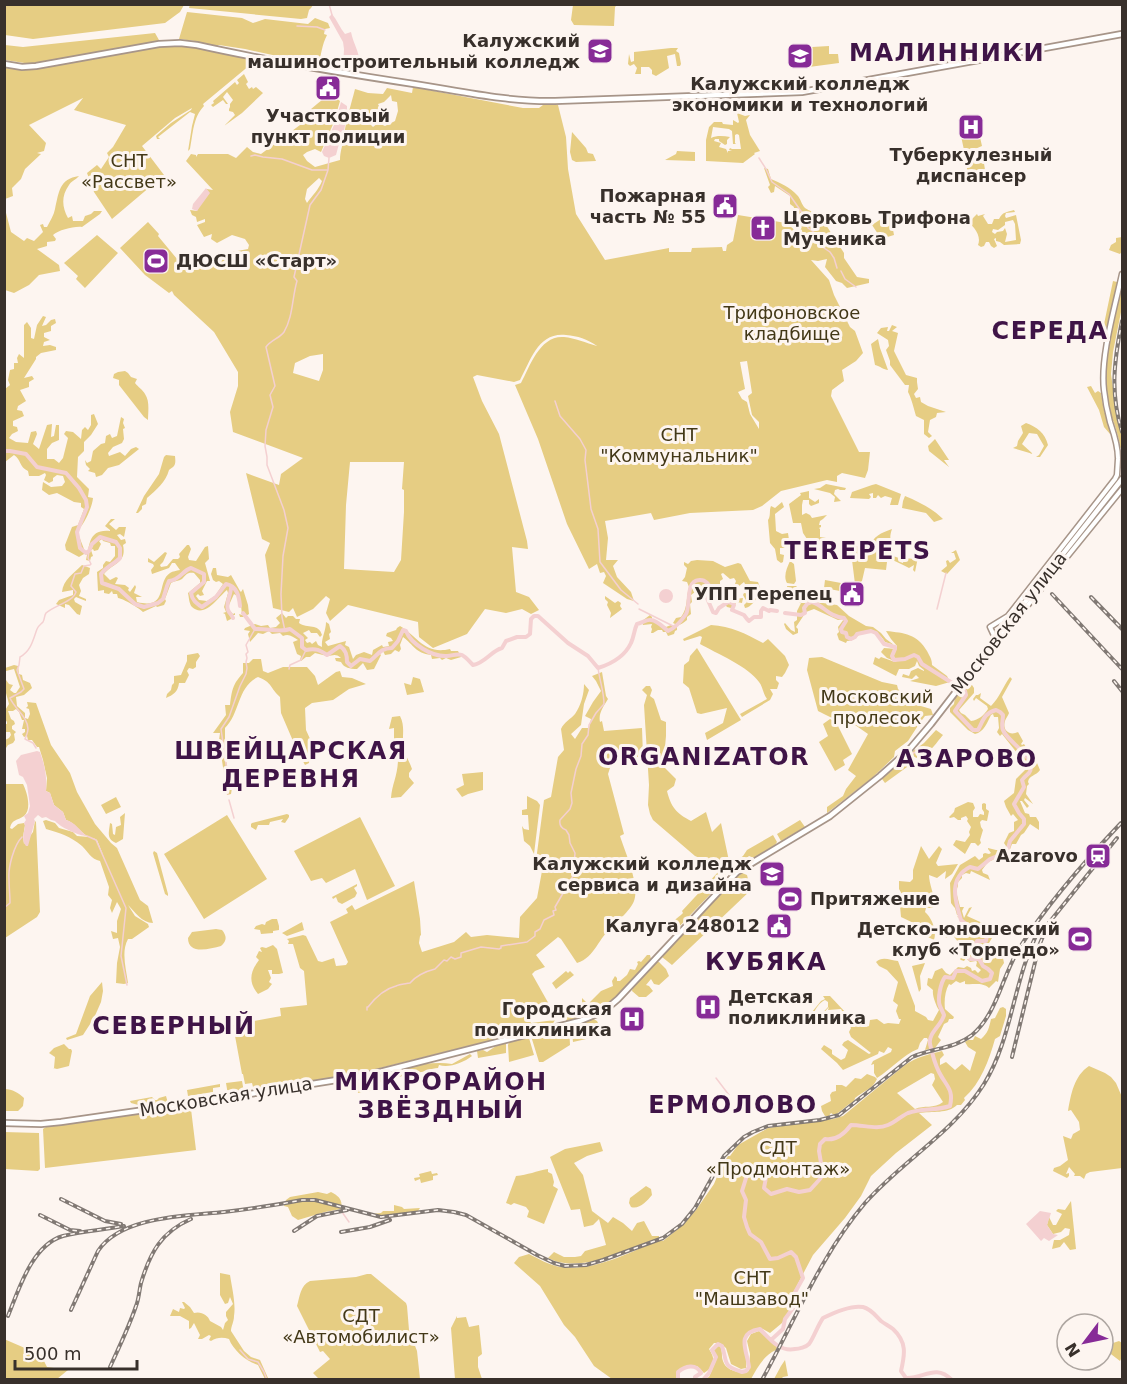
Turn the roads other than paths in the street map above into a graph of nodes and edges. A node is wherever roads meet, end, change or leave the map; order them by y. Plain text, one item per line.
1 (1122, 34) edge
2 (4, 64) edge
3 (1122, 274) edge
4 (1121, 459) edge
5 (1122, 479) edge
6 (1122, 489) edge
7 (1018, 610) junction
8 (1009, 618) junction
9 (996, 640) junction
10 (4, 1121) edge

1 - 2 main road
3 - 4 main road
4 - 7 main road
5 - 7 main road, Московская улица
6 - 7 main road
7 - 8 main road, Московская улица
8 - 9 main road, Московская улица
8 - 9 main road
9 - 10 main road, Московская улица

